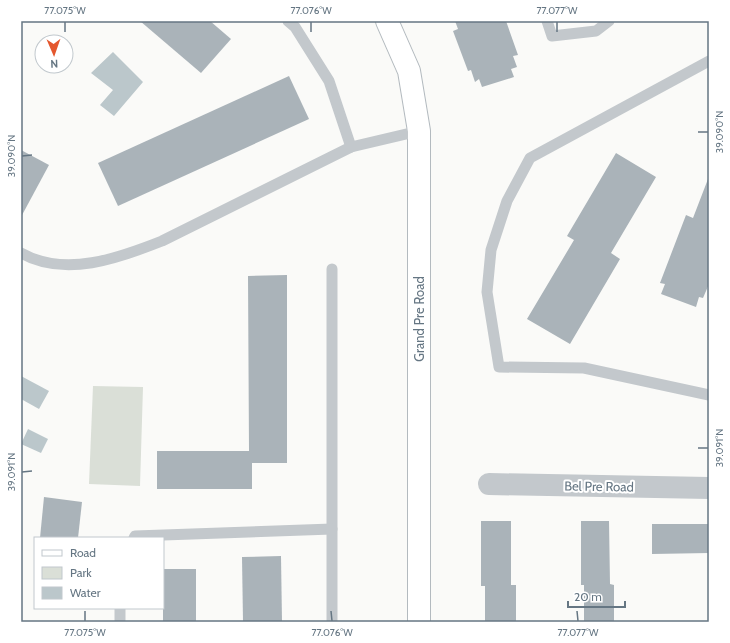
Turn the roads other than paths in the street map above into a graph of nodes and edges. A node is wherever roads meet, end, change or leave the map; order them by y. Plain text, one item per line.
1 (288, 21) edge
2 (387, 21) edge
3 (547, 21) edge
4 (609, 21) edge
5 (709, 61) edge
6 (419, 132) junction
7 (351, 146) junction
8 (21, 253) edge
9 (332, 269) dead end
10 (709, 395) edge
11 (489, 484) dead end
12 (709, 488) edge
13 (332, 529) junction
14 (134, 537) edge
15 (120, 609) edge
16 (120, 622) edge
17 (332, 622) edge
18 (419, 622) edge

1 - 7 lane
2 - 6 street, Grand Pre Road
3 - 4 lane
5 - 10 lane
6 - 7 lane
6 - 18 street, Grand Pre Road
7 - 8 lane
9 - 13 lane
11 - 12 street, Bel Pre Road
13 - 14 lane
13 - 17 lane
15 - 16 lane

